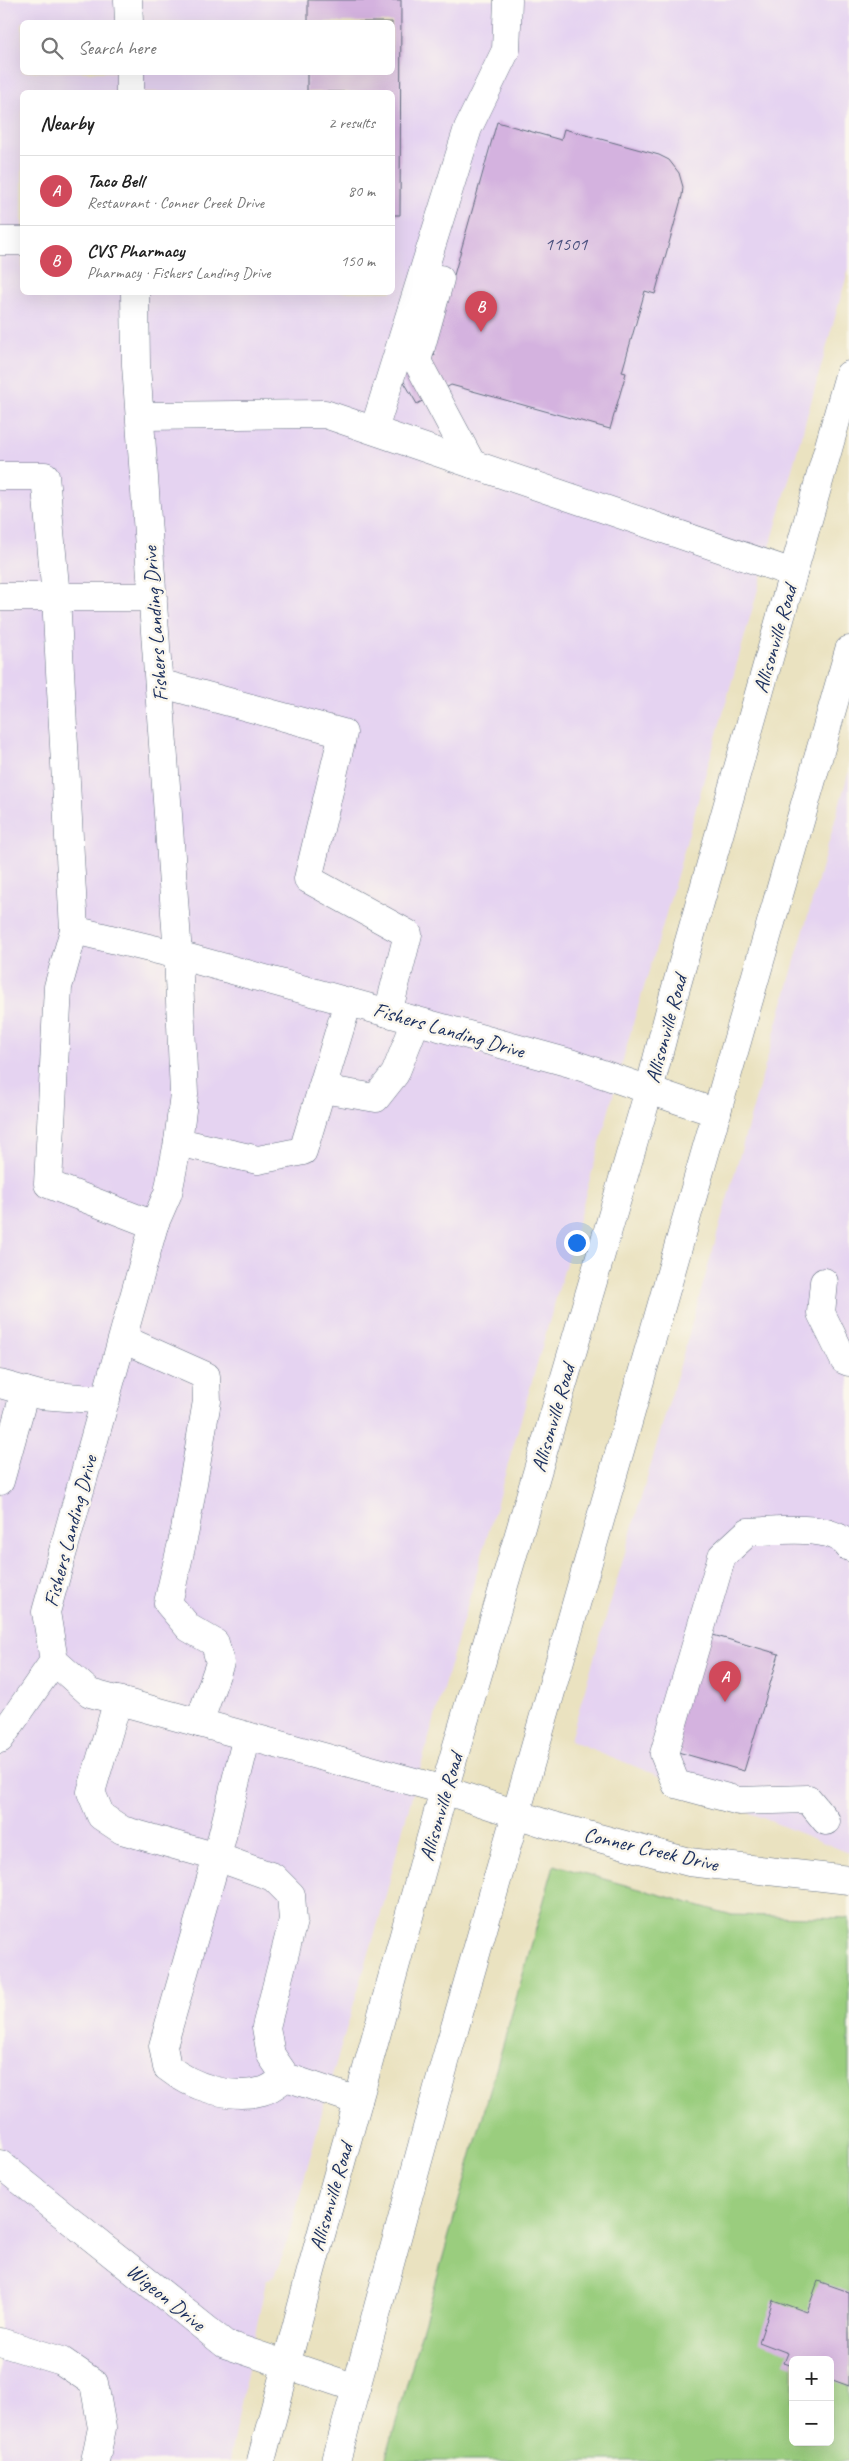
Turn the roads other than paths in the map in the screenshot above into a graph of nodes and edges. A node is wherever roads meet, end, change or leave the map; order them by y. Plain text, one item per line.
1 (128, 0) edge
2 (508, 0) edge
3 (129, 20) edge
4 (130, 75) edge
5 (130, 90) edge
6 (0, 241) edge
7 (20, 241) edge
8 (427, 258) junction
9 (134, 295) edge
10 (849, 375) edge
11 (140, 416) junction
12 (374, 430) junction
13 (472, 464) junction
14 (0, 476) edge
15 (794, 573) junction
16 (0, 597) edge
17 (56, 597) junction
18 (153, 597) junction
19 (849, 650) edge
20 (159, 682) junction
21 (74, 930) junction
22 (178, 955) junction
23 (348, 1002) junction
24 (388, 1013) junction
25 (416, 1021) junction
26 (322, 1089) junction
27 (649, 1090) junction
28 (717, 1113) junction
29 (178, 1142) junction
30 (154, 1226) junction
31 (824, 1282) dead end
32 (123, 1339) junction
33 (849, 1362) edge
34 (13, 1388) edge
35 (106, 1400) junction
36 (0, 1481) edge
37 (849, 1547) edge
38 (54, 1661) junction
39 (118, 1700) junction
40 (199, 1723) junction
41 (247, 1736) junction
42 (0, 1739) edge
43 (444, 1790) junction
44 (517, 1812) junction
45 (826, 1821) dead end
46 (217, 1857) junction
47 (849, 1880) edge
48 (286, 2077) junction
49 (358, 2101) junction
50 (0, 2164) edge
51 (0, 2342) edge
52 (287, 2365) junction
53 (356, 2388) junction
54 (95, 2461) edge
55 (261, 2461) edge
56 (336, 2461) edge

1 - 3 main road
2 - 8 main road
4 - 5 main road
6 - 7 main road
8 - 12 main road
8 - 13 main road
9 - 11 main road, Fishers Landing Drive
10 - 15 main road, Allisonville Road
11 - 12 main road
11 - 18 main road, Fishers Landing Drive
12 - 13 main road
13 - 15 main road
14 - 17 main road
15 - 27 main road, Allisonville Road
16 - 17 main road
17 - 18 main road
17 - 21 main road
18 - 20 main road, Fishers Landing Drive
19 - 28 main road
20 - 22 main road, Fishers Landing Drive
20 - 24 main road
21 - 22 main road
21 - 30 main road
22 - 23 main road, Fishers Landing Drive
22 - 29 main road, Fishers Landing Drive
23 - 24 main road, Fishers Landing Drive
23 - 26 main road
24 - 25 main road, Fishers Landing Drive
25 - 26 main road
25 - 27 main road, Fishers Landing Drive
26 - 29 main road
27 - 28 main road, Fishers Landing Drive
27 - 43 main road, Allisonville Road
28 - 44 main road
29 - 30 main road, Fishers Landing Drive
30 - 32 main road, Fishers Landing Drive
31 - 33 main road
32 - 35 main road, Fishers Landing Drive
32 - 40 main road
34 - 35 main road
34 - 36 main road
35 - 38 main road, Fishers Landing Drive
37 - 45 main road
38 - 39 main road
38 - 42 main road
39 - 40 main road
39 - 46 main road
40 - 41 main road
41 - 43 main road
41 - 46 main road
43 - 44 main road, Conner Creek Drive
43 - 49 main road, Allisonville Road
44 - 47 main road, Conner Creek Drive
44 - 53 main road
46 - 48 main road
46 - 48 main road
48 - 49 main road
49 - 52 main road, Allisonville Road
50 - 52 main road, Wigeon Drive
51 - 54 main road
52 - 53 main road, Wigeon Drive
52 - 55 main road, Allisonville Road
53 - 56 main road

